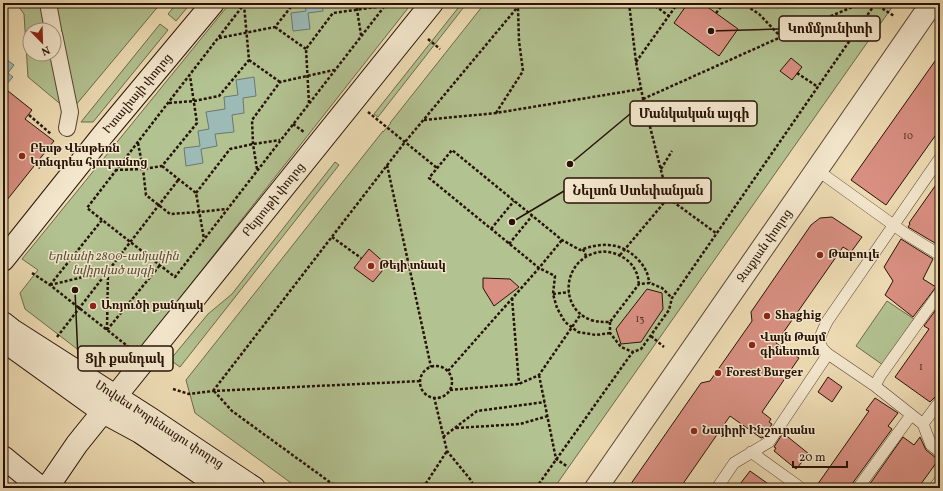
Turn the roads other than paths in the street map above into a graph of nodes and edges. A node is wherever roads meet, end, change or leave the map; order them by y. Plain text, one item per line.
1 (48, 3) edge
2 (213, 3) edge
3 (432, 3) edge
4 (932, 3) edge
5 (52, 22) edge
6 (60, 62) edge
7 (67, 128) dead end
8 (940, 158) edge
9 (817, 170) junction
10 (894, 224) junction
11 (940, 255) edge
12 (3, 260) edge
13 (940, 292) edge
14 (3, 323) edge
15 (3, 340) edge
16 (828, 354) junction
17 (875, 386) junction
18 (940, 401) edge
19 (110, 404) junction
20 (911, 415) junction
21 (923, 424) junction
22 (751, 452) junction
23 (940, 452) edge
24 (3, 457) edge
25 (940, 480) edge
26 (41, 488) edge
27 (47, 488) edge
28 (222, 488) edge
29 (254, 488) edge
30 (597, 488) edge
31 (717, 488) edge
32 (800, 488) edge
33 (858, 488) edge
34 (934, 488) edge

1 - 5 street
2 - 12 main road, Իտալիայի փողոց
3 - 19 main road, Բեյրութի փողոց
4 - 9 main road, Զաքյան փողոց
6 - 7 street
8 - 10 lane
9 - 10 lane
9 - 30 main road, Զաքյան փողոց
10 - 11 lane
10 - 16 lane
13 - 17 lane
14 - 19 main road, Մովսես Խորենացու փողոց
15 - 19 main road, Մովսես Խորենացու փողոց
16 - 17 lane
16 - 22 lane
17 - 20 lane
18 - 21 lane
19 - 27 main road, Բեյրութի փողոց
19 - 28 main road, Մովսես Խորենացու փողոց
19 - 29 main road, Մովսես Խորենացու փողոց
20 - 21 lane
20 - 33 lane
21 - 23 lane
22 - 31 lane
22 - 32 lane
24 - 26 main road
25 - 34 lane

